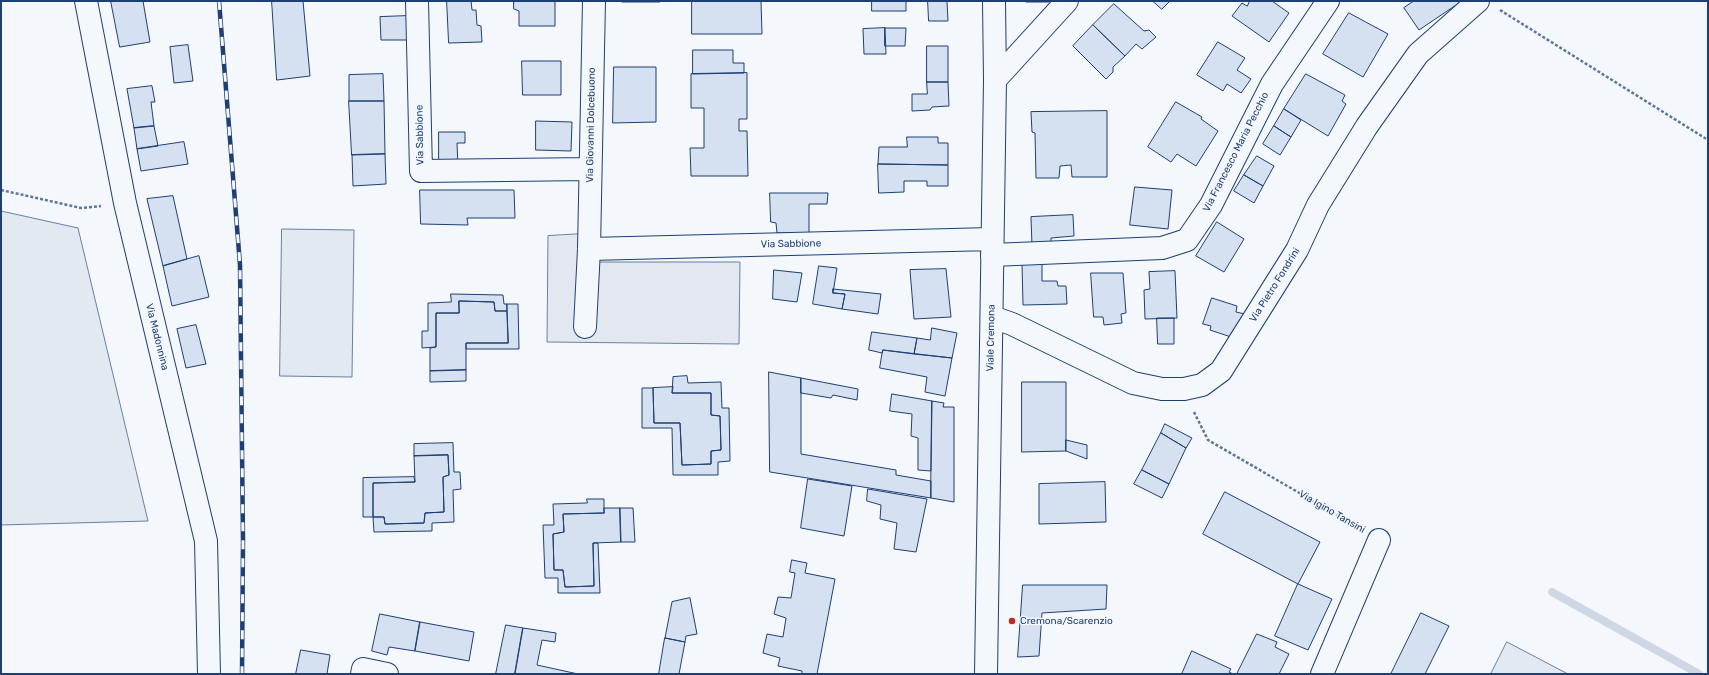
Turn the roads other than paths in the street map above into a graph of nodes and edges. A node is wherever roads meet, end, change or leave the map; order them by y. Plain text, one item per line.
1 (86, 1) edge
2 (417, 1) edge
3 (594, 1) edge
4 (994, 1) edge
5 (1067, 1) edge
6 (1328, 1) edge
7 (1478, 1) edge
8 (995, 80) junction
9 (590, 169) junction
10 (992, 247) junction
11 (589, 249) junction
12 (992, 317) junction
13 (585, 326) dead end
14 (1379, 540) road end
15 (362, 671) edge
16 (209, 674) edge
17 (387, 674) edge
18 (986, 674) edge
19 (1322, 674) edge

1 - 16 street, Via Madonnina
2 - 9 street, Via Sabbione
3 - 9 street, Via Giovanni Dolcebuono
4 - 8 street, Viale Cremona
5 - 8 street
6 - 10 street, Via Francesco Maria Pecchio
7 - 12 street, Via Pietro Fondrini
8 - 10 street, Viale Cremona
9 - 11 street, Via Giovanni Dolcebuono
10 - 11 street, Via Sabbione
10 - 12 street, Viale Cremona
11 - 13 street, Via Giovanni Dolcebuono
12 - 18 street, Viale Cremona
14 - 19 street
15 - 17 street

